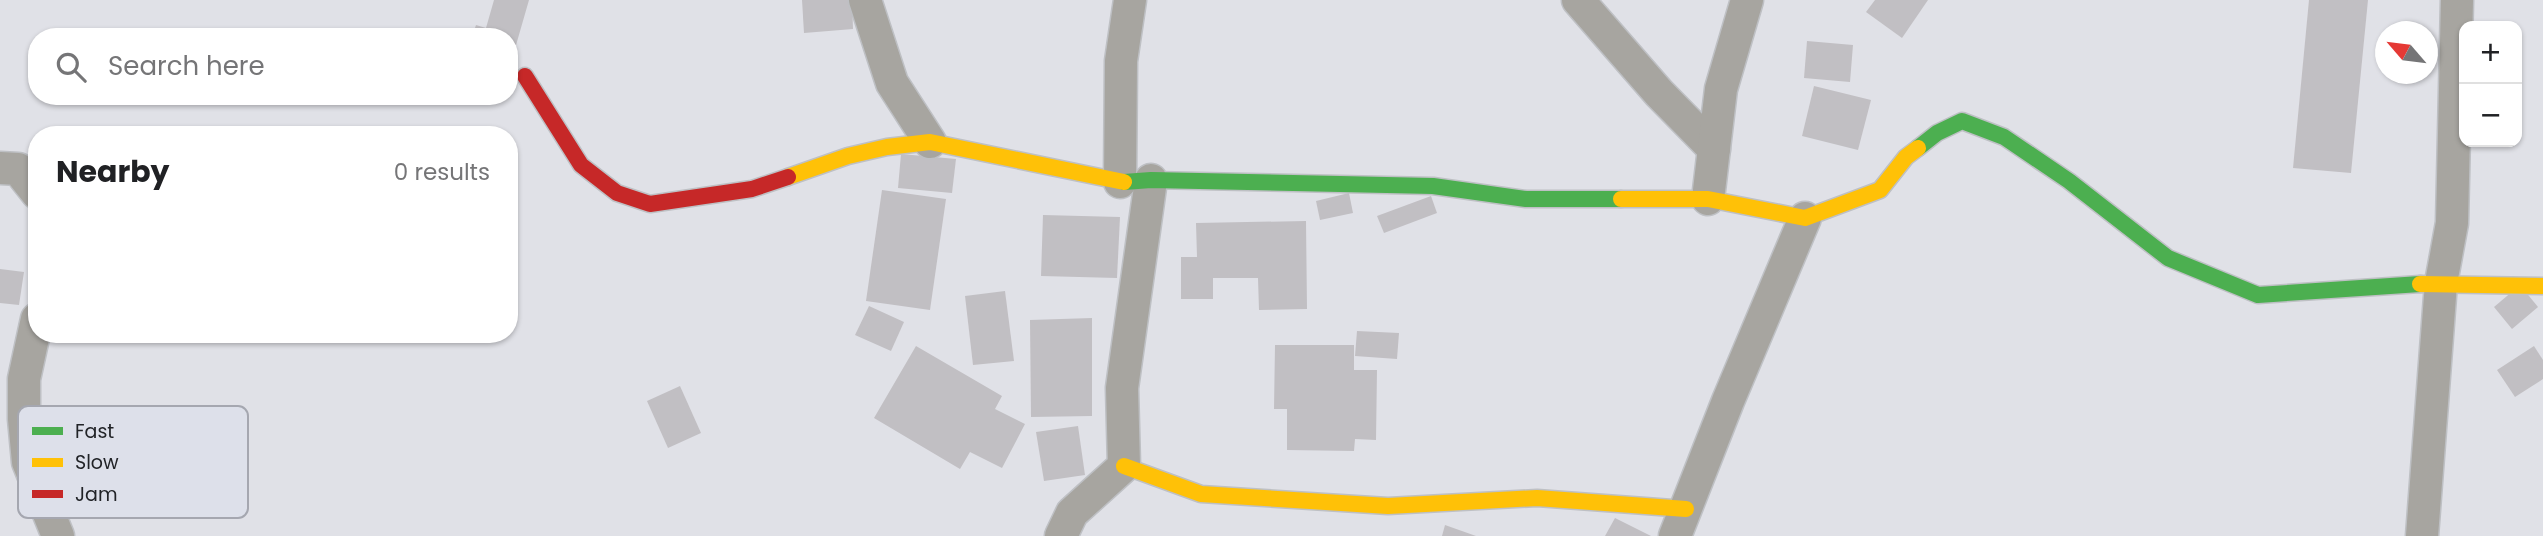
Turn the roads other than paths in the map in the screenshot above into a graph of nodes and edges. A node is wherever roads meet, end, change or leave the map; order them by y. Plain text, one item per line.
1 (865, 0) edge
2 (1130, 0) edge
3 (1578, 0) edge
4 (1747, 0) edge
5 (2457, 0) edge
6 (526, 76) dead end
7 (930, 142) junction
8 (1714, 149) junction
9 (0, 168) edge
10 (1136, 181) junction
11 (28, 182) edge
12 (1708, 199) junction
13 (1805, 218) junction
14 (2441, 283) junction
15 (2543, 286) edge
16 (32, 343) edge
17 (24, 406) edge
18 (1124, 466) junction
19 (51, 518) edge
20 (1681, 522) edge
21 (58, 536) edge
22 (1061, 536) edge
23 (2422, 536) edge

1 - 7 street
2 - 10 street
3 - 8 street
4 - 8 street
5 - 14 street
6 - 7 street
7 - 10 street
8 - 12 street
9 - 11 street
10 - 12 street
10 - 18 street
12 - 13 street
13 - 14 street
13 - 20 street
14 - 15 street
14 - 23 street
16 - 17 street
18 - 20 street
18 - 22 street
19 - 21 street

